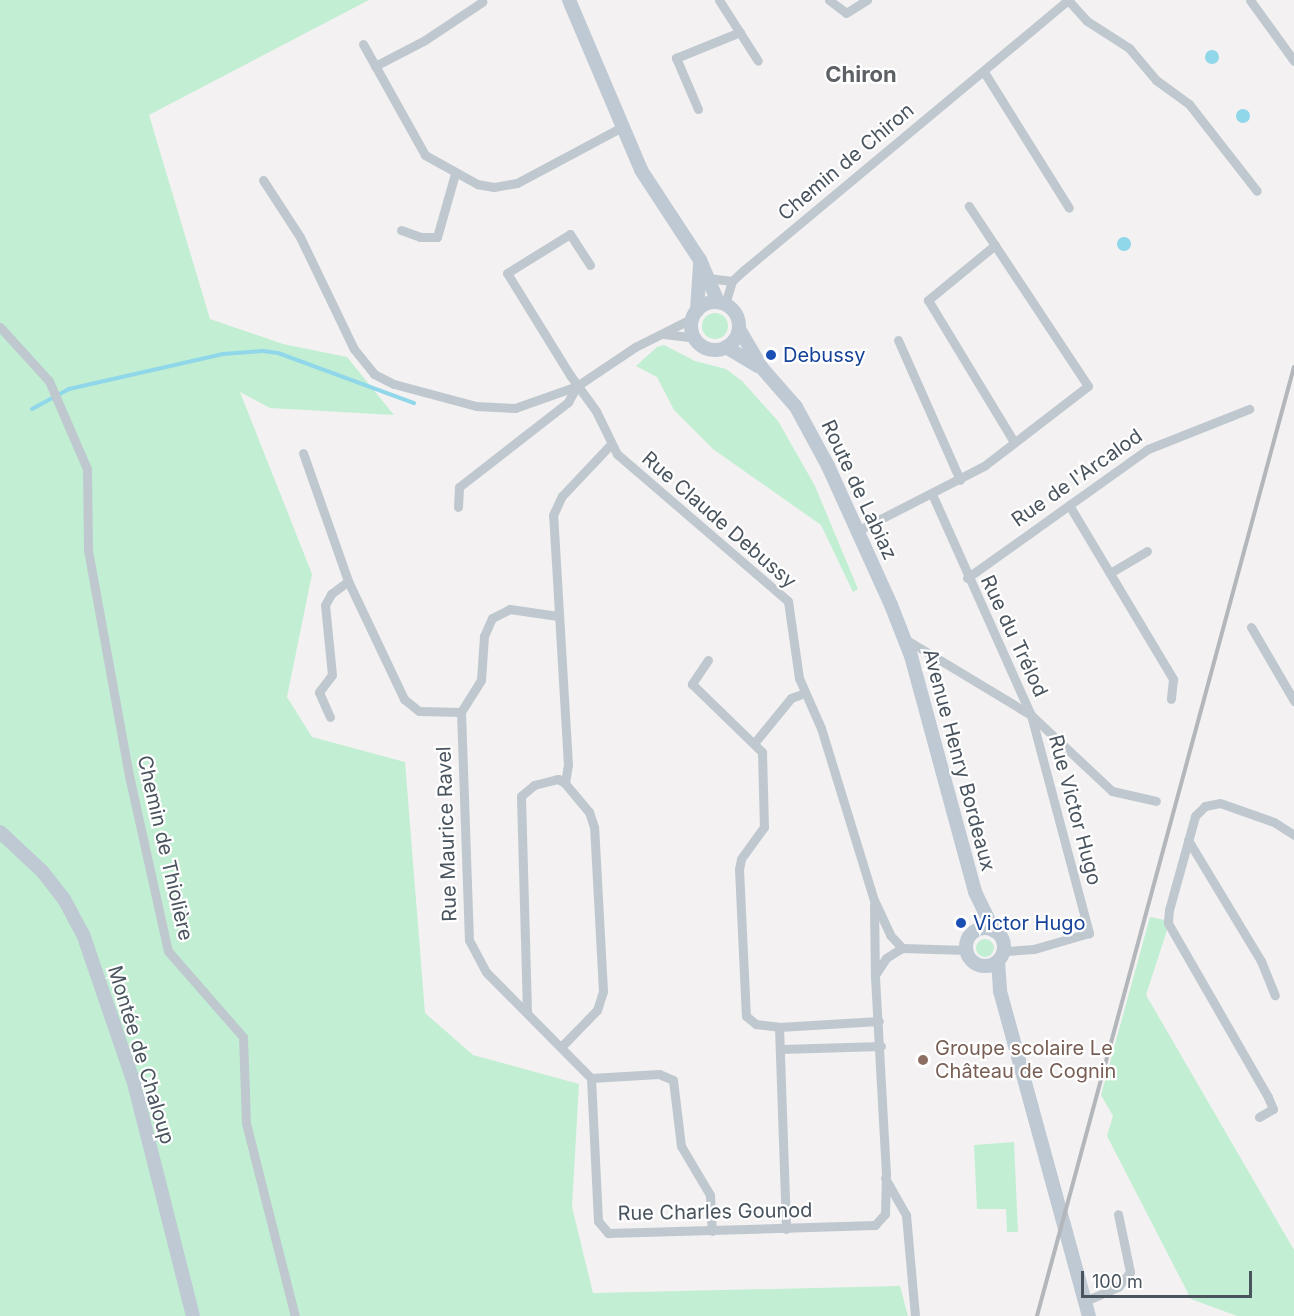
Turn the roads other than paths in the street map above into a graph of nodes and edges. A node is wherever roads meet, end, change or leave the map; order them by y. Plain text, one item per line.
1 (569, 0) edge
2 (719, 0) edge
3 (829, 0) edge
4 (867, 0) edge
5 (1068, 0) edge
6 (1250, 0) edge
7 (482, 2) dead end
8 (740, 32) junction
9 (363, 44) dead end
10 (758, 61) dead end
11 (1294, 61) edge
12 (375, 66) junction
13 (984, 72) junction
14 (698, 109) dead end
15 (622, 127) junction
16 (455, 174) junction
17 (262, 180) dead end
18 (1257, 191) dead end
19 (969, 206) dead end
20 (1069, 208) dead end
21 (401, 230) dead end
22 (995, 245) junction
23 (700, 260) junction
24 (590, 265) dead end
25 (708, 278) junction
26 (732, 281) junction
27 (722, 303) junction
28 (695, 314) junction
29 (0, 327) edge
30 (739, 329) junction
31 (664, 334) junction
32 (695, 338) junction
33 (898, 340) dead end
34 (726, 347) junction
35 (762, 368) junction
36 (577, 386) junction
37 (1249, 409) dead end
38 (1014, 442) junction
39 (610, 446) junction
40 (303, 453) dead end
41 (960, 480) junction
42 (932, 494) junction
43 (1069, 505) junction
44 (458, 507) dead end
45 (857, 531) junction
46 (1147, 551) dead end
47 (1110, 573) junction
48 (968, 578) junction
49 (348, 581) junction
50 (558, 616) junction
51 (1251, 627) dead end
52 (904, 639) junction
53 (708, 660) dead end
54 (805, 693) junction
55 (1172, 699) dead end
56 (1294, 701) edge
57 (461, 712) junction
58 (1031, 715) junction
59 (330, 717) dead end
60 (755, 742) junction
61 (565, 783) junction
62 (1156, 801) dead end
63 (0, 832) edge
64 (1294, 835) edge
65 (1188, 840) junction
66 (975, 892) junction
67 (874, 900) junction
68 (975, 931) junction
69 (994, 931) junction
70 (902, 948) junction
71 (966, 950) junction
72 (996, 959) junction
73 (875, 975) junction
74 (1275, 995) dead end
75 (527, 1012) junction
76 (879, 1021) junction
77 (779, 1027) junction
78 (562, 1046) junction
79 (880, 1046) junction
80 (781, 1049) junction
81 (591, 1078) junction
82 (1259, 1117) dead end
83 (885, 1178) junction
84 (1118, 1214) dead end
85 (875, 1225) joint
86 (786, 1229) junction
87 (712, 1231) junction
88 (1085, 1301) junction
89 (193, 1316) edge
90 (295, 1316) edge
91 (915, 1316) edge
92 (1089, 1316) edge

1 - 15 main road
2 - 8 street
3 - 4 street
5 - 13 street, Chemin de Chiron
5 - 18 street
6 - 11 street
7 - 12 street
8 - 10 street
8 - 14 street
9 - 12 street
12 - 16 street
13 - 20 street
13 - 26 street, Chemin de Chiron
15 - 16 street
15 - 23 main road
16 - 21 street
17 - 36 street
19 - 22 street
22 - 38 street
22 - 38 street
23 - 25 main road
23 - 28 main road
24 - 36 street, Rue Claude Debussy
25 - 26 street
25 - 27 main road
26 - 27 street
27 - 28 main road
27 - 30 main road
28 - 31 street
28 - 32 main road
29 - 90 street, Chemin de Thiolière
30 - 34 main road
30 - 35 main road, Route de Labiaz
31 - 32 street
31 - 36 street
32 - 34 main road
33 - 41 street
34 - 35 main road, Route de Labiaz
35 - 45 main road, Route de Labiaz
36 - 39 street, Rue Claude Debussy
36 - 44 street
37 - 43 street, Rue de l'Arcalod
38 - 41 street
39 - 50 street
39 - 54 street, Rue Claude Debussy
40 - 49 street
41 - 42 street
42 - 45 street
42 - 48 street, Rue du Trélod
43 - 47 street
43 - 48 street, Rue de l'Arcalod
45 - 52 main road, Route de Labiaz
46 - 47 street
47 - 55 street
48 - 58 street, Rue du Trélod
49 - 57 street
49 - 59 street
50 - 57 street
50 - 61 street
51 - 56 street
52 - 58 street
52 - 66 main road, Avenue Henry Bordeaux
53 - 60 street
54 - 60 street
54 - 67 street, Rue Claude Debussy
57 - 75 street, Rue Maurice Ravel
58 - 62 street, Rue du Trélod
58 - 72 street, Rue Victor Hugo
60 - 77 street
61 - 75 street
61 - 78 street
63 - 89 main road, Montée de Chaloup
64 - 65 street
65 - 74 street
65 - 82 street
66 - 68 main road, Avenue Henry Bordeaux
66 - 69 main road, Avenue Henry Bordeaux
67 - 70 street, Rue Claude Debussy
67 - 73 street, Rue Claude Debussy
68 - 69 main road
68 - 71 main road
69 - 72 main road
70 - 71 street
70 - 73 street
71 - 72 main road
72 - 88 main road
73 - 76 street, Rue Claude Debussy
75 - 78 street, Rue Maurice Ravel
76 - 77 street
76 - 79 street, Rue Claude Debussy
77 - 80 street
78 - 81 street, Rue Maurice Ravel
79 - 80 street
79 - 83 street, Rue Claude Debussy
80 - 86 street
81 - 87 street
81 - 87 street, Rue Charles Gounod
83 - 85 street, Rue Claude Debussy
83 - 91 street, Rue Claude Debussy
84 - 88 street
85 - 86 street, Rue Charles Gounod
86 - 87 street, Rue Charles Gounod
88 - 92 main road

